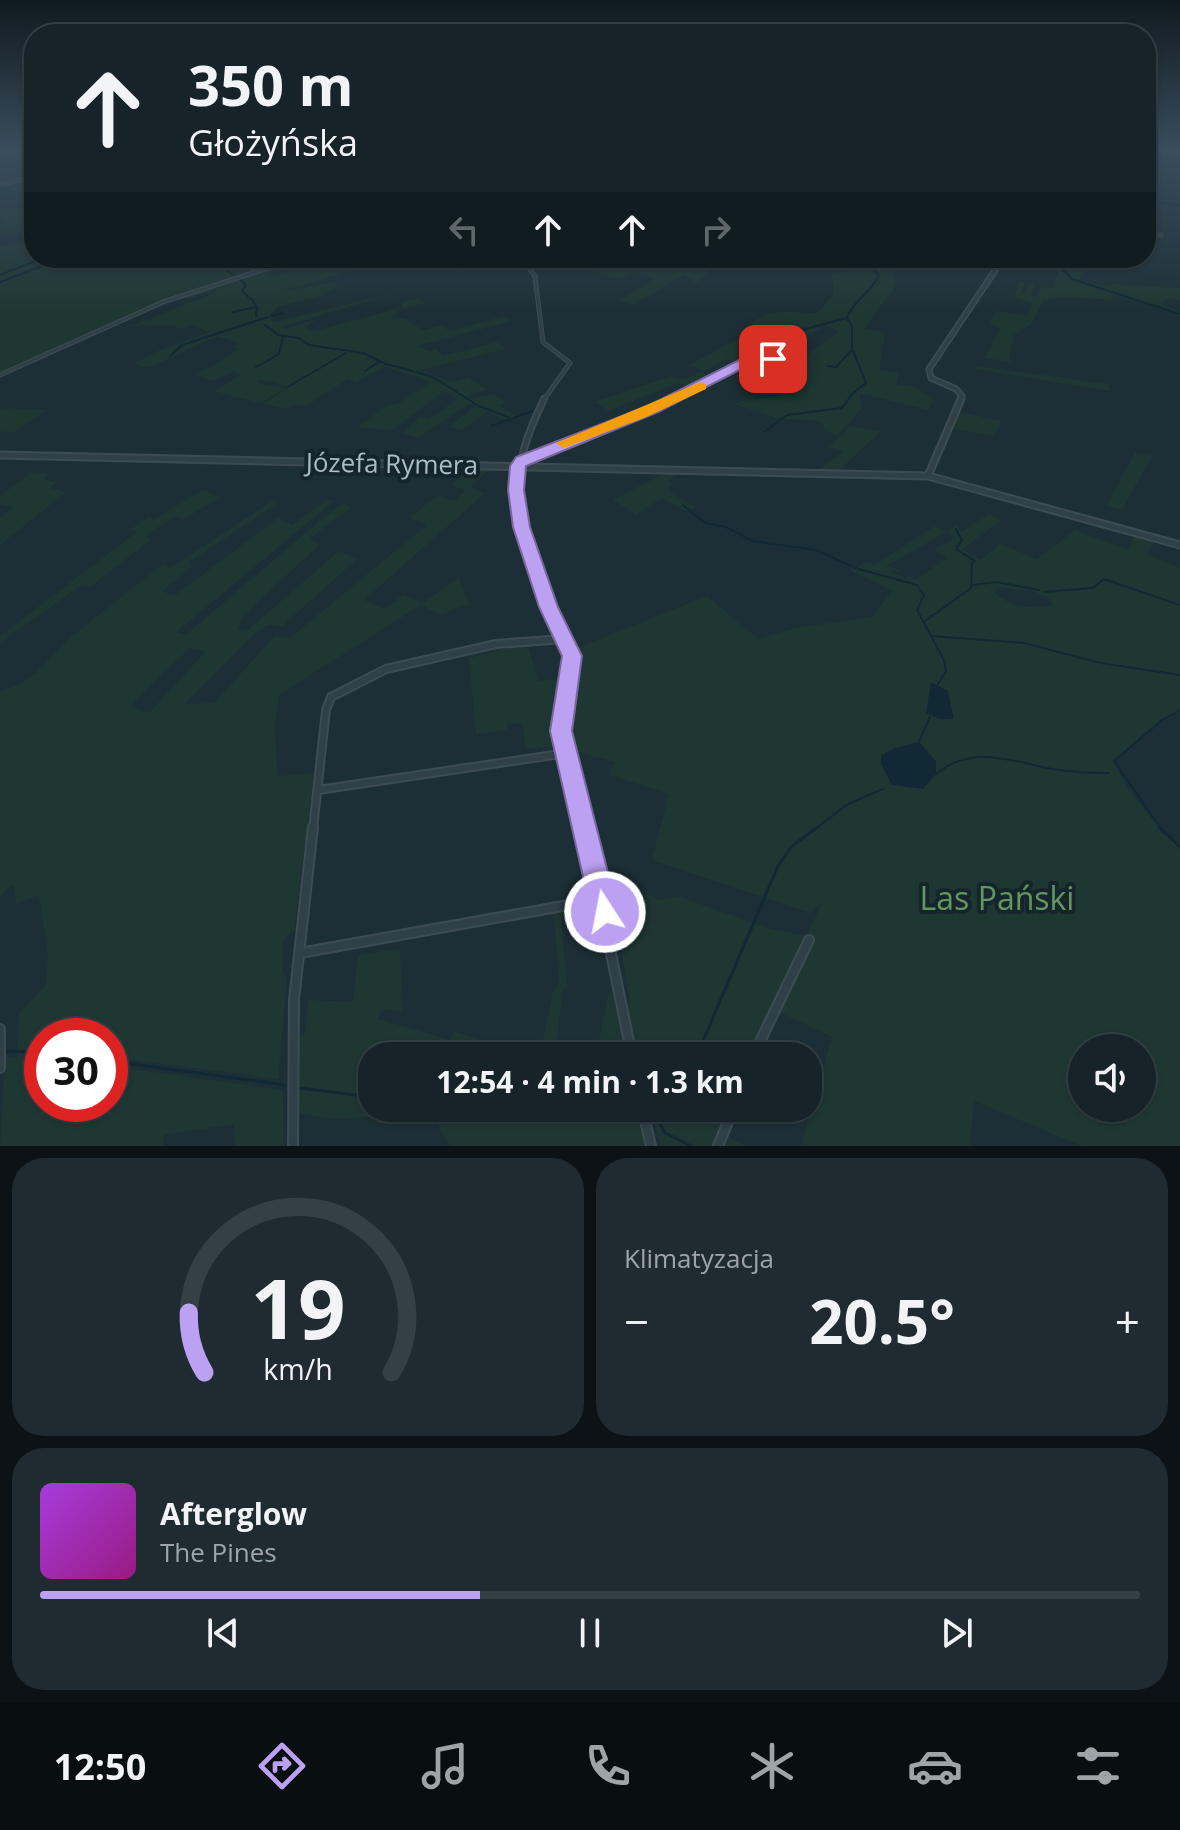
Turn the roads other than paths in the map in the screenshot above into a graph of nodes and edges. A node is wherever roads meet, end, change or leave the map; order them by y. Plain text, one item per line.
1 (1156, 235) edge
2 (1161, 235) dead end
3 (268, 268) edge
4 (529, 268) edge
5 (996, 268) edge
6 (794, 347) dead end
7 (0, 375) edge
8 (0, 455) edge
9 (520, 463) junction
10 (928, 476) junction
11 (1180, 545) edge
12 (565, 641) junction
13 (567, 753) junction
14 (318, 790) junction
15 (602, 899) junction
16 (809, 940) dead end
17 (300, 953) junction
18 (0, 1029) edge
19 (629, 1042) edge
20 (760, 1042) edge
21 (1, 1047) edge
22 (1, 1055) edge
23 (0, 1068) edge
24 (645, 1122) edge
25 (728, 1122) edge
26 (293, 1146) edge
27 (651, 1146) edge
28 (718, 1146) edge

1 - 2 street
3 - 7 street
4 - 9 street
5 - 10 street
6 - 9 street
8 - 9 street, Józefa Rymera
9 - 10 street, Józefa Rymera
9 - 12 street
10 - 11 street, Józefa Rymera
12 - 13 street
12 - 14 street
13 - 14 street
13 - 15 street
14 - 17 street
15 - 17 street
15 - 19 street
16 - 20 street
17 - 26 street
18 - 21 street
21 - 22 street
22 - 23 street
24 - 27 street
25 - 28 street

